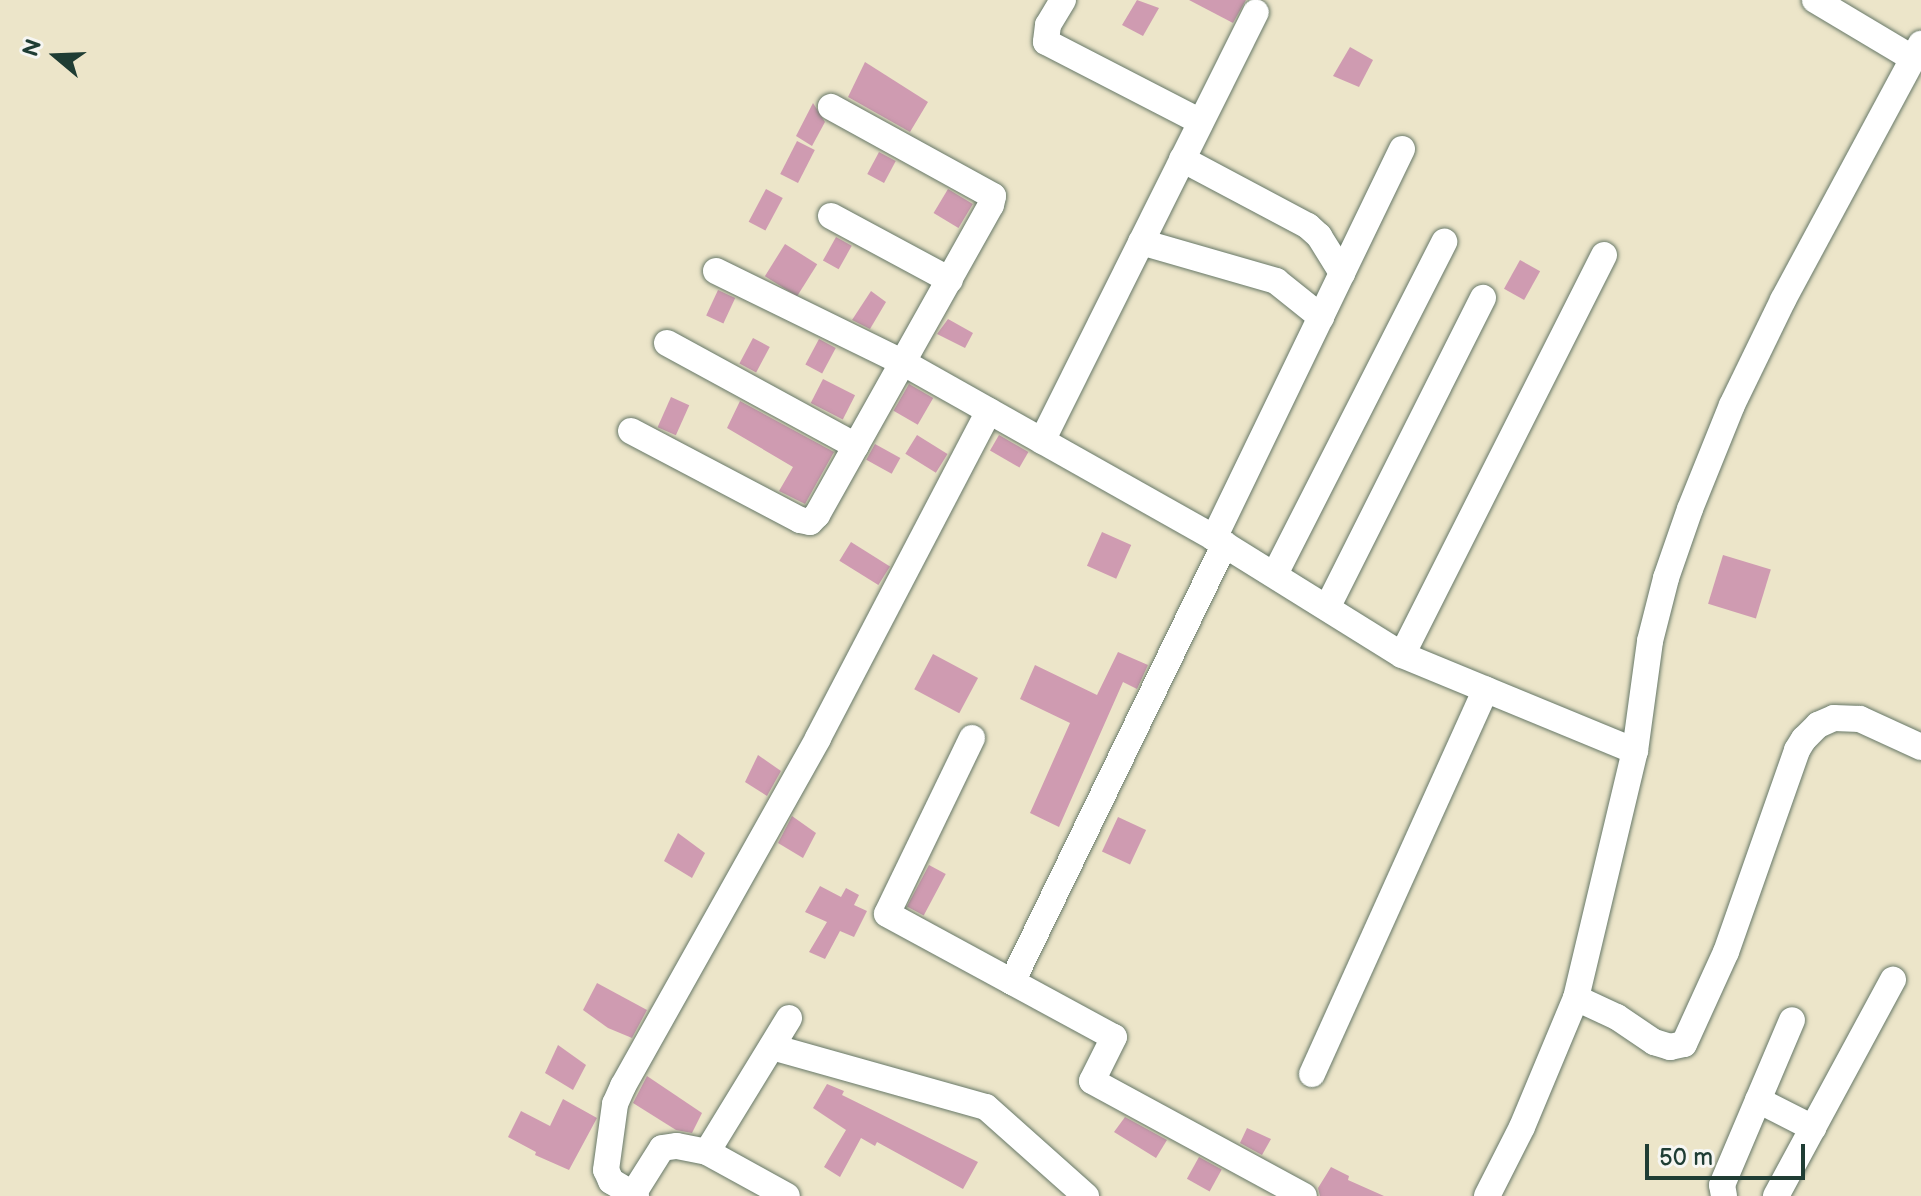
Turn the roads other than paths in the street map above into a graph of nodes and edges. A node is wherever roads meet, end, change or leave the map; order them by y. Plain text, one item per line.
1 (1063, 0) edge
2 (1815, 0) edge
3 (1256, 12) dead end
4 (1918, 51) edge
5 (831, 107) dead end
6 (1201, 122) junction
7 (1402, 149) dead end
8 (1182, 159) junction
9 (831, 216) dead end
10 (1141, 242) junction
11 (1444, 242) dead end
12 (1604, 255) dead end
13 (716, 271) dead end
14 (1342, 273) junction
15 (950, 280) junction
16 (1483, 298) dead end
17 (1321, 317) junction
18 (667, 343) dead end
19 (904, 363) junction
20 (989, 411) junction
21 (631, 431) dead end
22 (1042, 441) junction
23 (856, 446) junction
24 (1220, 541) junction
25 (1275, 574) junction
26 (1328, 606) junction
27 (1402, 655) junction
28 (1486, 689) junction
29 (972, 738) dead end
30 (1921, 747) edge
31 (1635, 751) junction
32 (1893, 980) dead end
33 (1012, 982) junction
34 (1576, 998) junction
35 (789, 1018) dead end
36 (1792, 1020) dead end
37 (772, 1047) junction
38 (1312, 1074) dead end
39 (1758, 1100) junction
40 (1813, 1128) junction
41 (707, 1152) junction
42 (634, 1195) edge
43 (787, 1196) edge
44 (1086, 1196) edge
45 (1304, 1196) edge
46 (1487, 1196) edge
47 (1724, 1196) edge
48 (1776, 1196) edge

1 - 6 street
2 - 4 street
3 - 6 street
4 - 31 street
5 - 15 street
6 - 8 street
7 - 14 street
8 - 10 street
8 - 14 street
9 - 15 street
10 - 17 street
10 - 22 street
11 - 25 street
12 - 27 street
13 - 19 street
14 - 17 street
15 - 19 street
16 - 26 street
17 - 24 street
18 - 23 street
19 - 20 street
19 - 23 street
20 - 22 street
20 - 42 street
21 - 23 street
22 - 24 street
24 - 25 street
24 - 33 street
25 - 26 street
26 - 27 street
27 - 28 street
28 - 31 street
28 - 38 street
29 - 33 street
30 - 34 street
31 - 34 street
32 - 40 street
33 - 45 street
34 - 46 street
35 - 37 street
36 - 39 street
37 - 41 street
37 - 44 street
39 - 40 street
39 - 47 street
40 - 48 street
41 - 42 street
41 - 43 street

